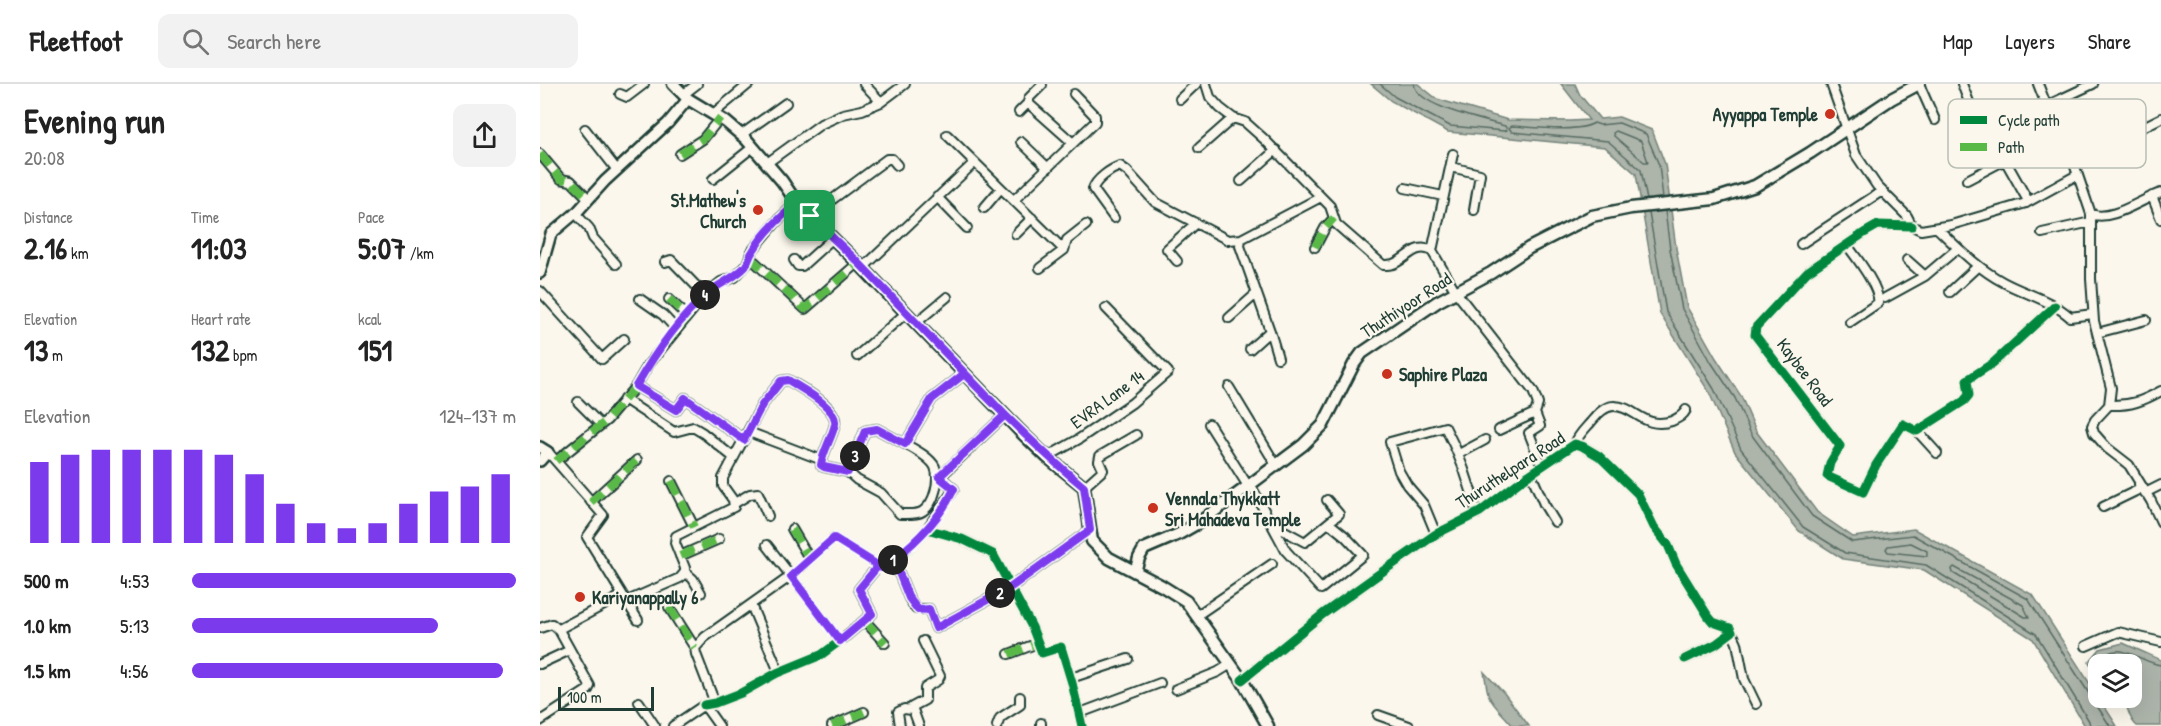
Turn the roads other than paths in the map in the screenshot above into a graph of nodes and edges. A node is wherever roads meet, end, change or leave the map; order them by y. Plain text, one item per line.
1 (644, 84) edge
2 (673, 84) edge
3 (697, 84) edge
4 (749, 84) edge
5 (864, 84) edge
6 (906, 84) edge
7 (1196, 84) edge
8 (1206, 84) edge
9 (1831, 84) edge
10 (1919, 84) edge
11 (1962, 84) edge
12 (2038, 84) edge
13 (2092, 84) edge
14 (1042, 85) edge
15 (620, 94) dead end
16 (1074, 94) dead end
17 (686, 97) junction
18 (1180, 99) dead end
19 (1968, 99) edge
20 (2043, 99) edge
21 (2061, 99) edge
22 (881, 102) junction
23 (786, 103) dead end
24 (1028, 104) junction
25 (1019, 112) dead end
26 (717, 116) junction
27 (1233, 118) junction
28 (2161, 118) edge
29 (1935, 120) dead end
30 (2146, 126) edge
31 (585, 129) dead end
32 (1846, 129) junction
33 (741, 135) junction
34 (947, 135) dead end
35 (1021, 142) dead end
36 (1073, 143) junction
37 (753, 147) junction
38 (1198, 148) dead end
39 (1276, 150) junction
40 (540, 154) edge
41 (680, 154) dead end
42 (1453, 154) dead end
43 (767, 163) junction
44 (974, 163) junction
45 (897, 165) dead end
46 (1451, 167) junction
47 (1048, 168) junction
48 (1990, 168) edge
49 (2009, 168) edge
50 (2076, 168) edge
51 (617, 170) junction
52 (2078, 175) junction
53 (713, 179) dead end
54 (1967, 180) dead end
55 (1241, 181) dead end
56 (1001, 188) junction
57 (1405, 188) dead end
58 (1882, 191) junction
59 (2161, 193) edge
60 (2152, 195) junction
61 (1443, 196) junction
62 (938, 197) junction
63 (1322, 197) junction
64 (589, 199) junction
65 (1014, 200) junction
66 (797, 203) junction
67 (2026, 203) junction
68 (984, 208) dead end
69 (1474, 210) dead end
70 (575, 213) junction
71 (810, 216) junction
72 (1032, 218) junction
73 (1114, 218) dead end
74 (2091, 218) junction
75 (1334, 219) junction
76 (2161, 219) edge
77 (1196, 223) junction
78 (1086, 225) dead end
79 (1911, 226) junction
80 (967, 228) dead end
81 (1938, 228) junction
82 (2042, 233) dead end
83 (1016, 234) dead end
84 (833, 238) junction
85 (1241, 239) junction
86 (1801, 244) dead end
87 (1847, 244) junction
88 (1316, 247) dead end
89 (1958, 248) junction
90 (1064, 250) junction
91 (1432, 251) junction
92 (543, 253) edge
93 (749, 260) junction
94 (794, 260) dead end
95 (1907, 260) dead end
96 (1177, 261) dead end
97 (665, 262) dead end
98 (616, 264) dead end
99 (861, 265) junction
100 (1978, 266) junction
101 (1040, 268) dead end
102 (540, 273) edge
103 (1925, 276) junction
104 (540, 291) edge
105 (1456, 292) junction
106 (1950, 292) dead end
107 (1256, 294) junction
108 (705, 295) junction
109 (947, 297) dead end
110 (1886, 298) dead end
111 (640, 299) dead end
112 (669, 299) dead end
113 (2055, 306) junction
114 (1106, 308) dead end
115 (906, 313) junction
116 (2093, 314) junction
117 (687, 316) junction
118 (1229, 318) dead end
119 (2146, 320) dead end
120 (1850, 322) dead end
121 (916, 323) junction
122 (676, 329) junction
123 (1270, 331) junction
124 (2097, 333) junction
125 (624, 339) dead end
126 (1250, 349) dead end
127 (857, 356) dead end
128 (1278, 358) dead end
129 (964, 374) junction
130 (636, 386) junction
131 (1229, 387) dead end
132 (2161, 391) edge
133 (624, 399) junction
134 (578, 402) dead end
135 (2109, 405) junction
136 (1686, 410) dead end
137 (1535, 413) junction
138 (1005, 415) junction
139 (600, 424) junction
140 (1209, 424) dead end
141 (1499, 430) dead end
142 (1917, 430) junction
143 (754, 434) dead end
144 (1136, 435) dead end
145 (744, 440) junction
146 (1485, 440) dead end
147 (905, 444) junction
148 (1575, 444) junction
149 (544, 449) edge
150 (1937, 453) dead end
151 (1459, 454) junction
152 (1047, 457) junction
153 (733, 458) junction
154 (637, 460) dead end
155 (822, 460) junction
156 (540, 461) edge
157 (556, 461) junction
158 (1276, 465) junction
159 (1542, 466) junction
160 (848, 472) junction
161 (1531, 474) junction
162 (671, 481) dead end
163 (2139, 483) junction
164 (1249, 485) junction
165 (2161, 485) edge
166 (1084, 487) junction
167 (2145, 493) junction
168 (1327, 500) dead end
169 (591, 502) junction
170 (735, 503) junction
171 (2103, 507) dead end
172 (1477, 514) junction
173 (768, 516) dead end
174 (1269, 522) junction
175 (1555, 522) dead end
176 (2161, 522) edge
177 (1329, 523) junction
178 (694, 527) junction
179 (792, 529) dead end
180 (927, 529) junction
181 (1090, 530) junction
182 (1290, 533) junction
183 (1436, 534) junction
184 (719, 540) dead end
185 (1281, 543) junction
186 (767, 545) dead end
187 (680, 556) junction
188 (809, 558) junction
189 (1272, 564) dead end
190 (887, 565) junction
191 (878, 566) junction
192 (685, 572) junction
193 (1136, 572) junction
194 (791, 576) junction
195 (1011, 587) junction
196 (701, 593) dead end
197 (623, 599) junction
198 (751, 605) junction
199 (669, 607) dead end
200 (1196, 616) junction
201 (638, 620) dead end
202 (865, 621) junction
203 (540, 628) edge
204 (559, 630) junction
205 (1732, 632) junction
206 (840, 641) junction
207 (922, 641) dead end
208 (2161, 642) edge
209 (1038, 643) junction
210 (885, 644) dead end
211 (2086, 646) dead end
212 (695, 648) junction
213 (570, 650) junction
214 (1010, 654) dead end
215 (1685, 658) dead end
216 (1128, 659) dead end
217 (540, 664) edge
218 (1231, 664) junction
219 (779, 672) junction
220 (1071, 678) junction
221 (1242, 680) junction
222 (1160, 683) dead end
223 (1176, 689) dead end
224 (1020, 698) dead end
225 (639, 702) dead end
226 (715, 703) junction
227 (1756, 704) dead end
228 (704, 705) junction
229 (912, 710) junction
230 (864, 712) dead end
231 (1080, 713) junction
232 (1378, 716) dead end
233 (540, 721) edge
234 (655, 726) edge
235 (673, 726) edge
236 (719, 726) edge
237 (832, 726) edge
238 (900, 726) edge
239 (919, 726) edge
240 (997, 726) edge
241 (1082, 726) edge
242 (1268, 726) edge
243 (1409, 726) edge

1 - 15 street
2 - 17 main road
3 - 17 street
4 - 26 street
5 - 22 street
6 - 22 street
7 - 18 street
8 - 27 street
9 - 32 street
10 - 29 street
10 - 32 main road, Thuthiyoor Road
11 - 19 street
12 - 20 street
13 - 21 street
14 - 24 street
16 - 36 street
17 - 26 main road
17 - 51 street
22 - 43 street
23 - 33 street
24 - 25 street
24 - 36 street
26 - 33 main road
26 - 41 street
27 - 38 street
27 - 39 street
28 - 30 street
31 - 51 street
32 - 58 street
32 - 105 main road, Thuthiyoor Road
33 - 37 main road
34 - 44 street
35 - 47 street
36 - 47 street
37 - 43 main road
37 - 53 street
39 - 55 street
39 - 63 street
40 - 64 street
42 - 46 street
43 - 66 main road
44 - 56 street
44 - 62 street
45 - 71 street
46 - 61 street
46 - 69 street
47 - 65 street
48 - 54 street
49 - 67 street
50 - 52 street
51 - 64 street
52 - 67 street
52 - 74 street
56 - 65 street
56 - 68 street
57 - 61 street
58 - 79 street
58 - 86 street
59 - 60 street
60 - 74 street
60 - 76 street
61 - 91 street
62 - 80 street
62 - 99 street
63 - 75 street
63 - 85 street
64 - 70 street
65 - 72 street
66 - 71 main road
66 - 93 street
67 - 81 street
70 - 92 street
70 - 98 street
71 - 84 main road
72 - 83 street
72 - 90 street
73 - 77 street
74 - 82 street
74 - 116 street
75 - 88 street
75 - 91 street
77 - 85 street
77 - 96 street
78 - 90 street
79 - 81 street, Kaybee Road
79 - 87 street, Kaybee Road
81 - 89 street
84 - 94 street
84 - 99 main road
85 - 107 street
87 - 120 street
87 - 142 street, Kaybee Road
89 - 100 street
89 - 103 street
90 - 101 street
91 - 105 street
92 - 102 street
93 - 99 street
93 - 108 street
95 - 103 street
97 - 108 street
99 - 115 main road
100 - 106 street
100 - 113 street
103 - 110 street
104 - 125 street
105 - 137 street
105 - 158 main road, Thuthiyoor Road
107 - 118 street
107 - 123 street
108 - 117 street
109 - 121 street
111 - 122 street
112 - 117 street
113 - 116 street
113 - 142 street
114 - 152 street, EVRA Lane 14
115 - 121 main road
115 - 127 street
116 - 124 street
117 - 122 street
119 - 124 street
121 - 129 main road
122 - 130 street
123 - 126 street
123 - 128 street
124 - 135 street
129 - 138 main road
129 - 147 street
130 - 133 street
130 - 145 street
131 - 158 street
132 - 135 street
133 - 139 street
133 - 153 street
134 - 139 street
135 - 163 street
136 - 148 street
137 - 141 street
137 - 159 street
138 - 152 main road
138 - 180 street
139 - 157 street
140 - 164 street
142 - 150 street
143 - 155 street
144 - 166 street
145 - 153 street
145 - 155 street
146 - 151 street
147 - 160 street
147 - 160 street
148 - 159 street, Thuruthelpara Road
148 - 205 street, Thuruthelpara Road
149 - 156 street
149 - 157 street
151 - 172 street
151 - 183 street
152 - 166 main road
153 - 170 street
154 - 169 street
155 - 160 street
157 - 169 street
158 - 164 main road, Thuthiyoor Road
159 - 161 street, Thuruthelpara Road
161 - 172 street, Thuruthelpara Road
161 - 175 street
162 - 178 street
163 - 167 street
163 - 171 street
164 - 174 street
164 - 193 main road, Thuthiyoor Road
165 - 167 street
166 - 181 main road
167 - 176 street
168 - 177 street
169 - 197 street
170 - 173 street
170 - 178 street
172 - 183 street, Thuruthelpara Road
174 - 182 street
174 - 185 street
177 - 182 street
177 - 185 street
178 - 187 street
179 - 188 street
180 - 190 street
180 - 195 street
181 - 193 main road
181 - 195 street
182 - 185 street
183 - 221 street, Thuruthelpara Road
184 - 187 street
186 - 194 street
187 - 192 street
188 - 191 street
188 - 194 street
189 - 200 street
190 - 191 street
190 - 195 street
191 - 202 street
192 - 196 street
192 - 197 street
193 - 200 main road
194 - 198 street
194 - 206 street
195 - 209 street
197 - 201 street
197 - 204 street
198 - 212 street
198 - 219 street
199 - 212 street
200 - 218 main road
202 - 206 street
202 - 210 street
203 - 204 street
204 - 213 street
205 - 215 street
205 - 227 street
206 - 219 street
207 - 229 street
208 - 211 street
209 - 214 street
209 - 220 street
212 - 226 street
213 - 217 street
213 - 233 street
216 - 220 street
218 - 221 main road
218 - 223 street
219 - 226 street
220 - 231 street
221 - 242 main road
222 - 231 street
224 - 240 street
225 - 234 street
226 - 228 street
228 - 235 street
228 - 236 street
229 - 238 street
229 - 239 street
230 - 237 street
231 - 241 street
232 - 243 street

